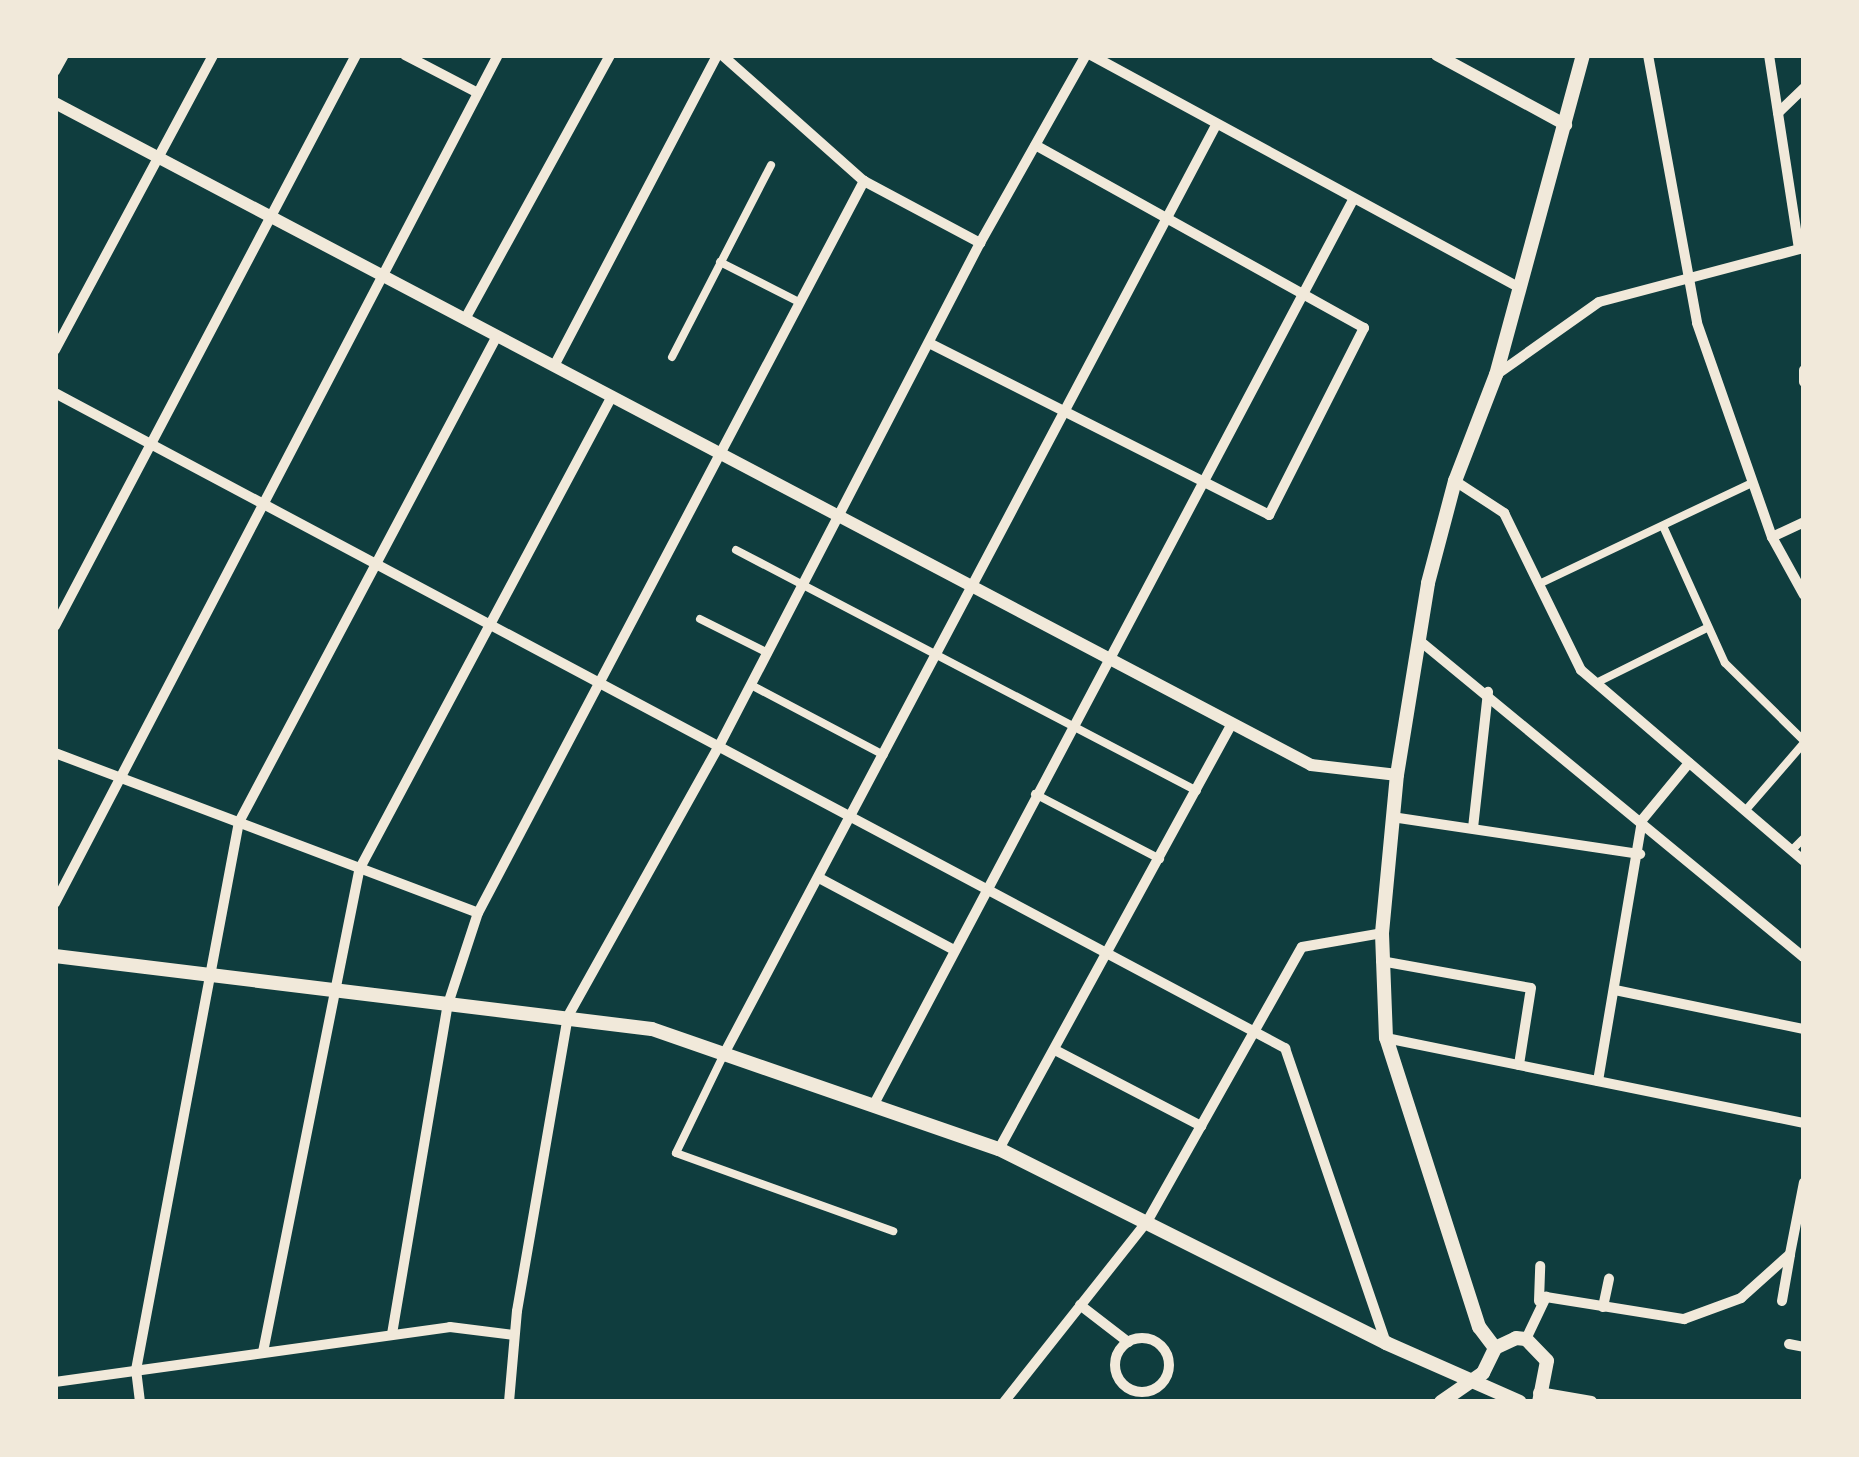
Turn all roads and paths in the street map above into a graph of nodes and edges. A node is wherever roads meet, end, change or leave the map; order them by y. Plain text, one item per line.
1 (64, 55) edge
2 (213, 55) edge
3 (356, 55) edge
4 (405, 55) edge
5 (498, 55) edge
6 (610, 55) edge
7 (719, 55) edge
8 (1088, 55) edge
9 (1437, 55) edge
10 (1584, 55) edge
11 (1648, 55) edge
12 (1769, 55) edge
13 (55, 71) edge
14 (1804, 88) edge
15 (478, 93) junction
16 (55, 102) edge
17 (1778, 114) junction
18 (1566, 125) junction
19 (1215, 127) junction
20 (1035, 145) junction
21 (158, 157) junction
22 (771, 165) dead end
23 (864, 181) junction
24 (1353, 200) junction
25 (271, 216) junction
26 (1167, 218) junction
27 (980, 243) junction
28 (1801, 248) edge
29 (720, 262) junction
30 (1686, 274) junction
31 (382, 275) junction
32 (1521, 288) junction
33 (1301, 292) junction
34 (800, 302) junction
35 (465, 319) junction
36 (497, 336) junction
37 (931, 344) junction
38 (55, 350) edge
39 (672, 357) dead end
40 (554, 366) junction
41 (1804, 370) edge
42 (1496, 375) junction
43 (1804, 382) edge
44 (55, 392) edge
45 (612, 396) junction
46 (1063, 411) junction
47 (151, 444) junction
48 (718, 453) junction
49 (1199, 480) junction
50 (1455, 480) junction
51 (1752, 484) junction
52 (263, 504) junction
53 (838, 516) junction
54 (1804, 522) edge
55 (1663, 526) junction
56 (1772, 537) junction
57 (736, 550) dead end
58 (376, 564) junction
59 (803, 584) junction
60 (1539, 584) junction
61 (972, 587) junction
62 (1804, 594) edge
63 (700, 619) dead end
64 (490, 624) junction
65 (55, 626) edge
66 (1707, 628) junction
67 (1420, 641) junction
68 (768, 653) junction
69 (937, 655) junction
70 (1107, 658) junction
71 (598, 682) junction
72 (1596, 684) junction
73 (751, 685) junction
74 (1488, 692) junction
75 (1232, 724) junction
76 (1073, 726) junction
77 (1804, 742) edge
78 (719, 746) junction
79 (55, 753) edge
80 (885, 755) junction
81 (1690, 763) junction
82 (1397, 775) junction
83 (120, 778) junction
84 (1197, 790) junction
85 (1035, 794) junction
86 (1745, 811) junction
87 (1392, 816) junction
88 (852, 818) junction
89 (1642, 820) junction
90 (239, 822) junction
91 (1473, 828) junction
92 (1804, 838) edge
93 (1792, 850) junction
94 (1640, 854) junction
95 (1161, 859) junction
96 (1804, 861) edge
97 (360, 868) junction
98 (821, 878) junction
99 (986, 888) junction
100 (55, 903) edge
101 (478, 912) junction
102 (1382, 934) junction
103 (952, 950) junction
104 (1108, 953) junction
105 (55, 956) edge
106 (1804, 957) edge
107 (1381, 961) junction
108 (212, 978) junction
109 (1615, 990) junction
110 (334, 993) junction
111 (448, 1004) junction
112 (568, 1016) junction
113 (1804, 1029) edge
114 (1254, 1032) junction
115 (1386, 1038) junction
116 (1055, 1050) junction
117 (724, 1054) junction
118 (1519, 1065) junction
119 (1598, 1081) junction
120 (873, 1106) junction
121 (1804, 1123) edge
122 (1201, 1126) junction
123 (999, 1149) junction
124 (1804, 1182) edge
125 (1148, 1220) junction
126 (893, 1231) dead end
127 (1790, 1254) junction
128 (1540, 1266) dead end
129 (1609, 1279) dead end
130 (1539, 1300) junction
131 (1782, 1301) dead end
132 (1080, 1305) junction
133 (1602, 1308) junction
134 (392, 1334) junction
135 (513, 1336) junction
136 (1526, 1339) junction
137 (1128, 1342) junction
138 (1386, 1343) junction
139 (1789, 1344) dead end
140 (1804, 1347) edge
141 (1496, 1348) junction
142 (263, 1352) junction
143 (136, 1370) junction
144 (55, 1382) edge
145 (1469, 1382) junction
146 (1539, 1397) edge
147 (140, 1402) edge
148 (509, 1402) edge
149 (1004, 1402) edge
150 (1441, 1402) edge
151 (1520, 1402) edge
152 (1591, 1402) edge

1 - 13 street
2 - 21 street
3 - 25 street
4 - 15 street
5 - 15 street
6 - 35 street
7 - 23 street
7 - 40 street
8 - 19 street
8 - 20 street
9 - 18 street
10 - 18 main road
11 - 30 street
12 - 17 street
14 - 17 street
15 - 31 street
16 - 21 street
17 - 28 street
18 - 32 main road
19 - 24 street
19 - 26 street
20 - 26 street
20 - 27 street
21 - 25 street
21 - 38 street
22 - 29 street
23 - 27 street
23 - 34 street
24 - 32 street
24 - 33 street
25 - 31 street
25 - 47 street
26 - 33 street
26 - 46 street
27 - 37 street
28 - 30 street
29 - 34 street
29 - 39 street
30 - 42 street
30 - 51 street
31 - 35 street
31 - 52 street
32 - 42 main road
33 - 49 street
33 - 49 street
34 - 48 street
35 - 36 street
36 - 40 street
36 - 58 street
37 - 46 street
37 - 53 street
40 - 45 street
41 - 43 street
42 - 50 main road
44 - 47 street
45 - 48 street
45 - 64 street
46 - 49 street
46 - 61 street
47 - 52 street
47 - 65 street
48 - 53 street
48 - 71 street
49 - 70 street
50 - 60 street
50 - 67 main road
51 - 55 street
51 - 56 street
52 - 58 street
52 - 83 street
53 - 59 street
53 - 61 street
54 - 56 street
55 - 60 street
55 - 66 street
56 - 62 street
57 - 59 street
58 - 64 street
58 - 90 street
59 - 68 street
59 - 69 street
60 - 72 street
61 - 69 street
61 - 70 street
63 - 68 street
64 - 71 street
64 - 97 street
66 - 72 street
66 - 77 street
67 - 74 street
67 - 82 main road
68 - 73 street
69 - 76 street
69 - 80 street
70 - 75 street
70 - 76 street
71 - 78 street
71 - 101 street
72 - 81 street
73 - 78 street
73 - 80 street
74 - 89 street
74 - 91 street
75 - 82 street
75 - 84 street
76 - 84 street
76 - 85 street
77 - 86 street
78 - 88 street
78 - 112 street
79 - 83 street
80 - 88 street
81 - 86 street
81 - 89 street
82 - 87 main road
83 - 90 street
83 - 100 street
84 - 95 street
85 - 95 street
85 - 99 street
86 - 93 street
87 - 91 street
87 - 102 main road
88 - 98 street
88 - 99 street
89 - 94 street
89 - 106 street
90 - 97 street
90 - 108 street
91 - 94 street
92 - 93 street
93 - 96 street
94 - 109 street
95 - 104 street
97 - 101 street
97 - 110 street
98 - 103 street
98 - 117 street
99 - 103 street
99 - 104 street
101 - 111 street
102 - 107 main road
102 - 114 street
103 - 120 street
104 - 114 street
104 - 116 street
105 - 108 main road
107 - 115 main road
107 - 118 street
108 - 110 main road
108 - 143 street
109 - 113 street
109 - 119 street
110 - 111 main road
110 - 142 street
111 - 112 main road
111 - 134 street
112 - 117 main road
112 - 135 street
114 - 122 street
114 - 138 street
115 - 118 street
115 - 141 main road
116 - 122 street
116 - 123 street
117 - 120 main road
117 - 126 street
118 - 119 street
119 - 121 street
120 - 123 main road
122 - 125 street
123 - 125 main road
124 - 127 street
125 - 132 street
125 - 138 main road
127 - 131 street
127 - 133 street
128 - 130 street
129 - 133 street
130 - 133 street
130 - 136 street
132 - 137 street
132 - 149 street
134 - 135 street
134 - 142 street
135 - 148 street
136 - 141 main road
136 - 146 main road
137 - 137 street
138 - 145 main road
139 - 140 street
141 - 145 main road
142 - 143 street
143 - 144 street
143 - 147 street
145 - 150 main road
145 - 151 main road
146 - 152 street

